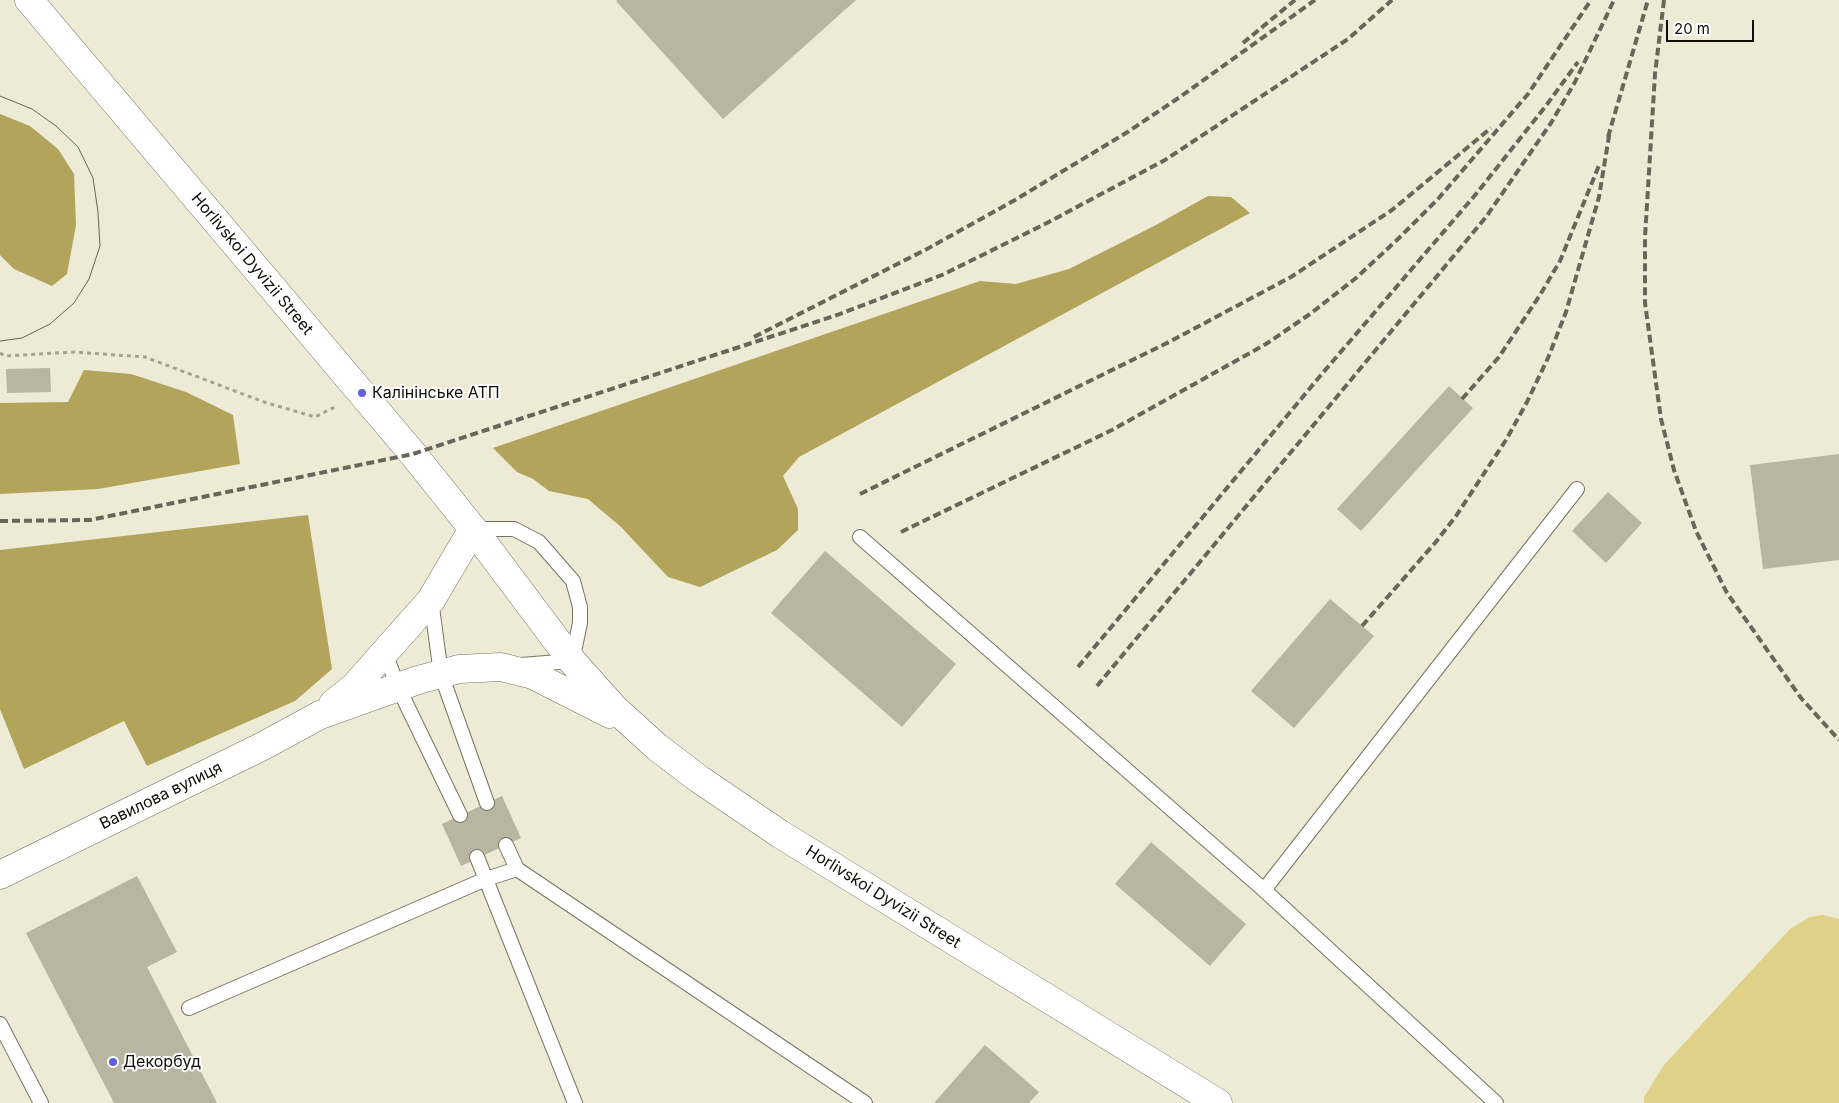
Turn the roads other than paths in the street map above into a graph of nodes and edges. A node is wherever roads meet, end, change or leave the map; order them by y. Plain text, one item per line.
1 (29, 0) edge
2 (1577, 489) dead end
3 (474, 529) junction
4 (860, 537) dead end
5 (431, 600) junction
6 (385, 653) junction
7 (572, 661) junction
8 (501, 667) junction
9 (441, 674) junction
10 (398, 687) junction
11 (320, 716) junction
12 (634, 726) junction
13 (487, 803) dead end
14 (460, 815) dead end
15 (506, 845) dead end
16 (477, 857) dead end
17 (517, 869) junction
18 (0, 875) edge
19 (486, 880) junction
20 (1264, 890) junction
21 (190, 1008) dead end
22 (0, 1024) edge
23 (41, 1103) edge
24 (575, 1103) edge
25 (865, 1103) edge
26 (1218, 1103) edge
27 (1496, 1103) edge

1 - 3 main road, Horlivskoi Dyvizii Street
2 - 20 lane
3 - 5 main road
3 - 7 main road, Horlivskoi Dyvizii Street
3 - 7 lane
4 - 20 lane
5 - 6 main road
5 - 9 lane
6 - 10 lane
6 - 11 main road
7 - 8 lane
7 - 12 main road, Horlivskoi Dyvizii Street
8 - 9 main road
8 - 12 main road
9 - 10 main road
9 - 13 lane
10 - 11 main road
10 - 14 lane
11 - 18 main road, Вавилова вулиця
12 - 26 main road, Horlivskoi Dyvizii Street
15 - 17 lane
16 - 19 lane
17 - 19 lane
17 - 25 lane
19 - 21 lane
19 - 24 lane
20 - 27 lane
22 - 23 lane

